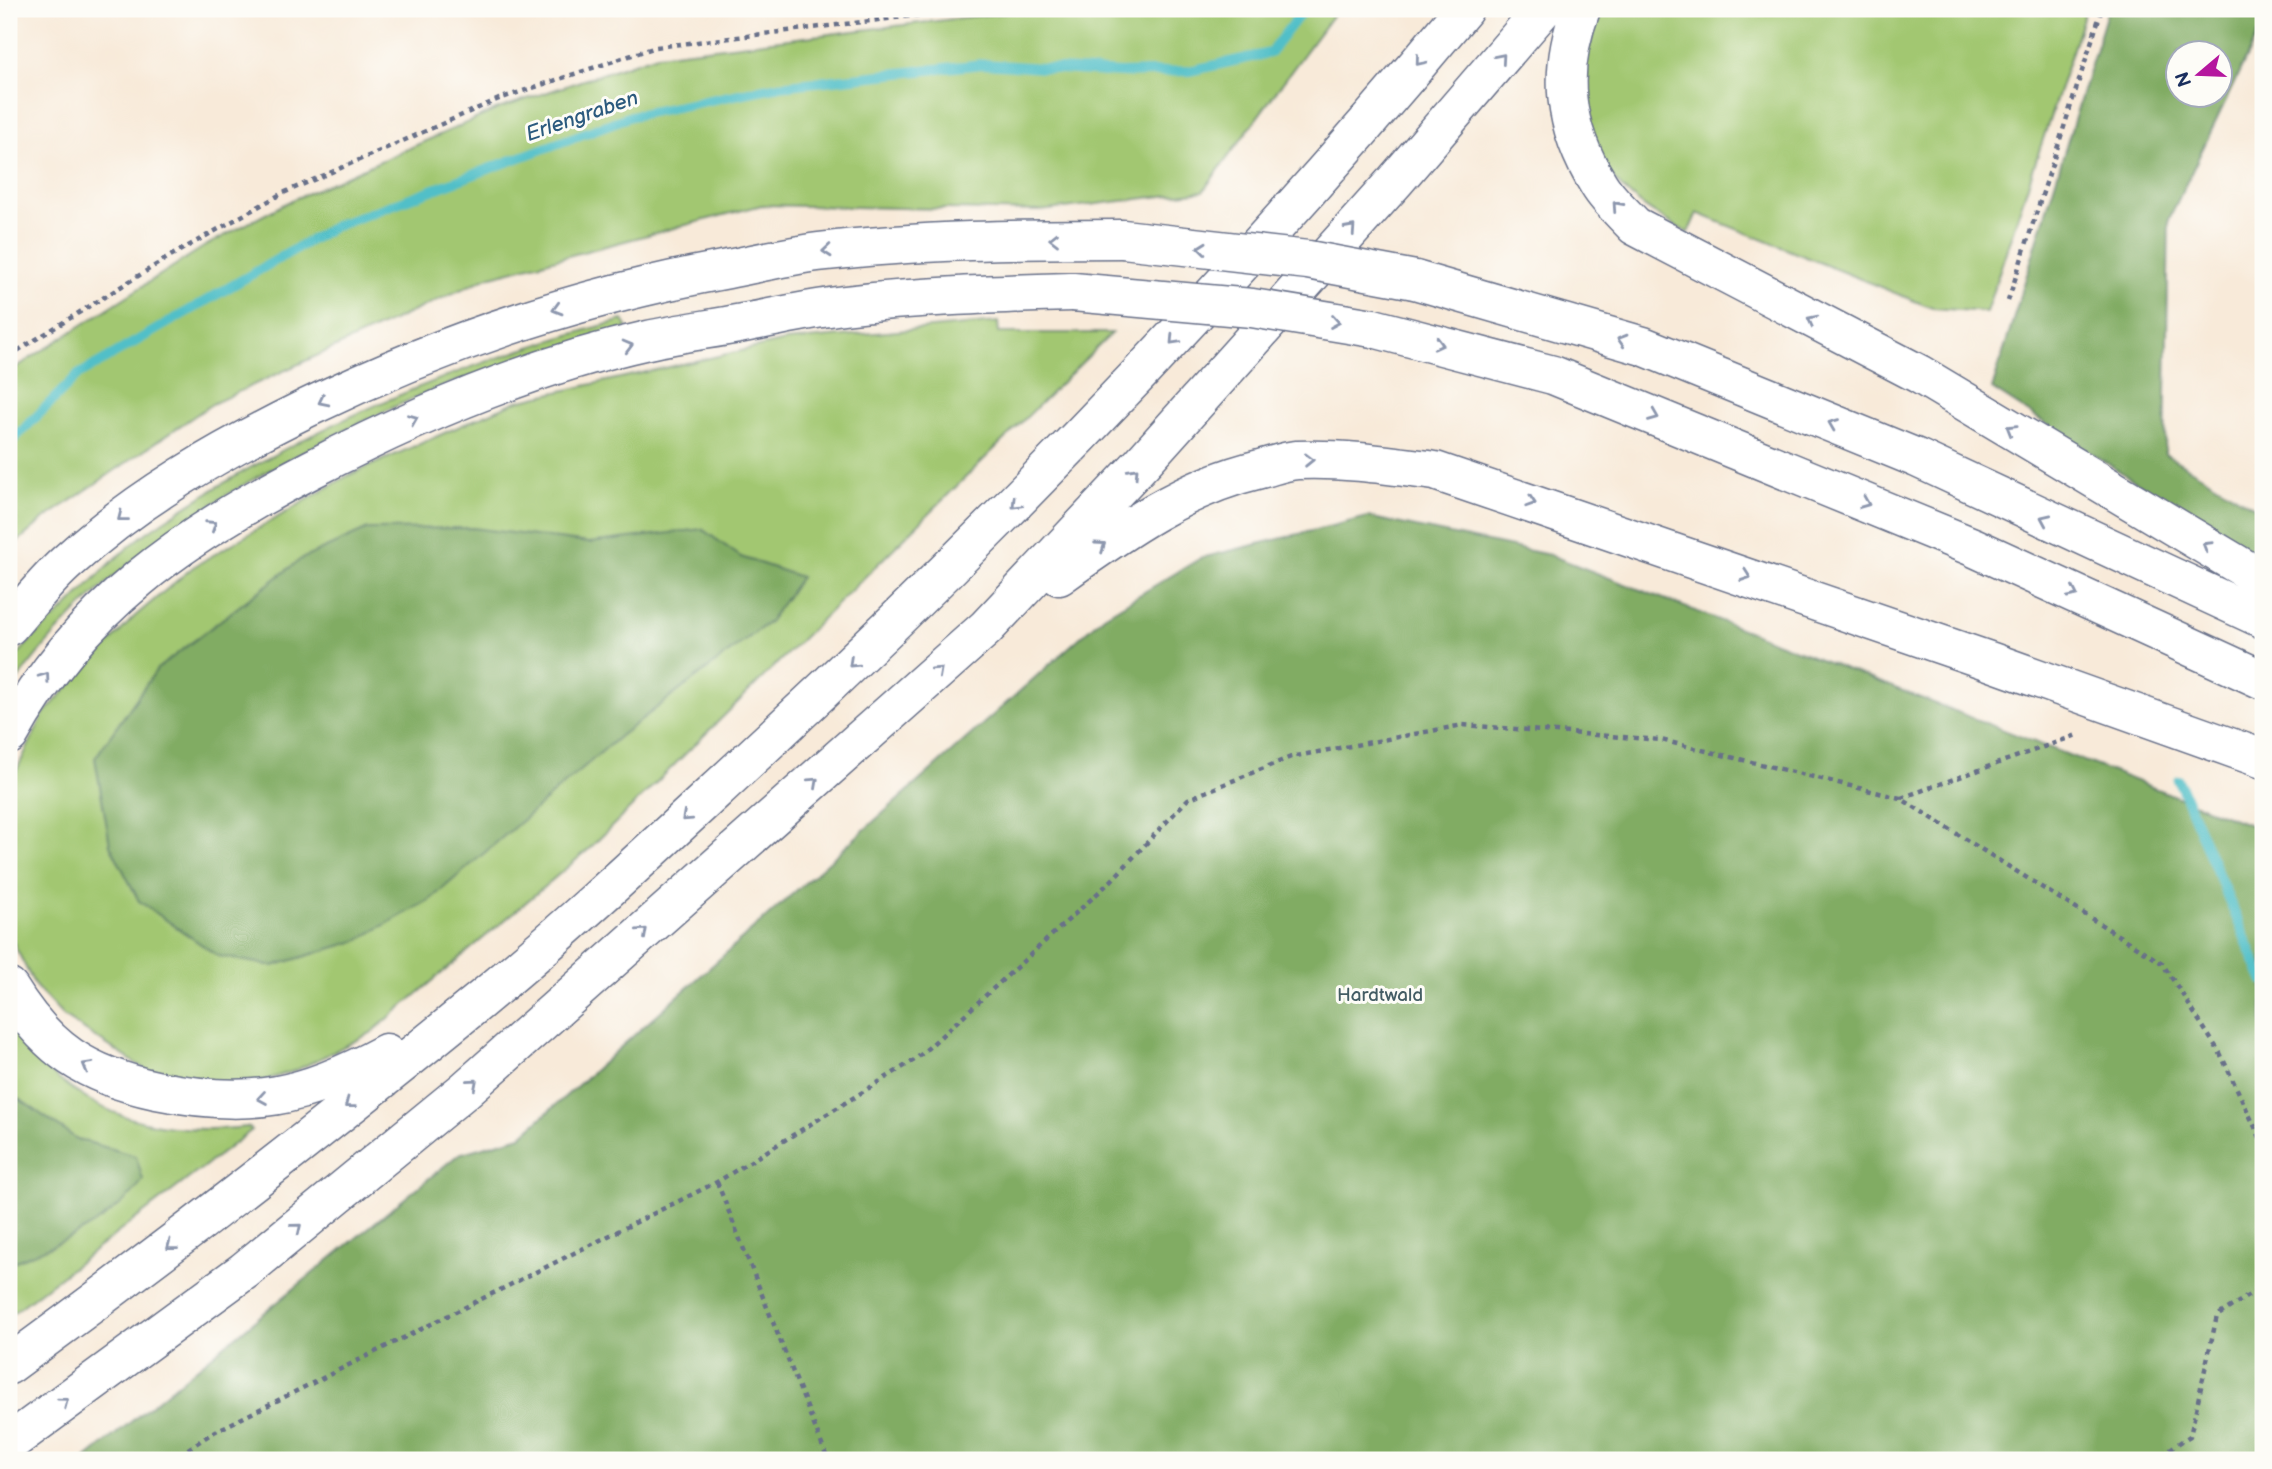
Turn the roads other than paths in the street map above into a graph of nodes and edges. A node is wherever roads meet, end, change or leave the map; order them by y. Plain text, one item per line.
1 (1464, 9) edge
2 (1543, 9) edge
3 (1581, 9) edge
4 (2263, 584) edge
5 (2263, 618) edge
6 (9, 626) edge
7 (986, 628) junction
8 (2263, 680) edge
9 (9, 735) edge
10 (2263, 759) edge
11 (9, 988) edge
12 (479, 1001) junction
13 (9, 1365) edge
14 (9, 1443) edge

1 -> 12 highway
7 -> 2 highway
4 -> 3 highway
5 -> 6 highway, bridge
7 -> 10 highway
14 -> 7 highway
9 -> 8 highway, bridge
12 -> 11 highway
12 -> 13 highway

